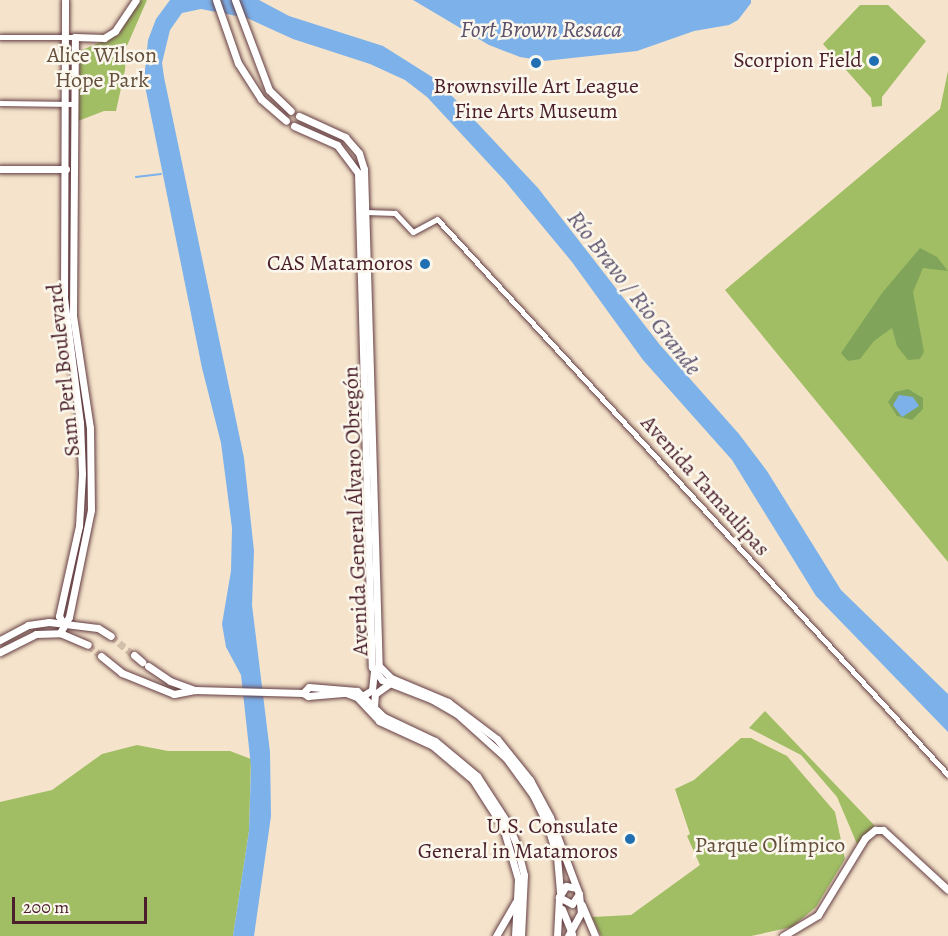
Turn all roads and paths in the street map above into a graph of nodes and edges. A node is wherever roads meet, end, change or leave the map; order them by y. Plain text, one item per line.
1 (65, 0) edge
2 (136, 0) edge
3 (216, 0) edge
4 (235, 0) edge
5 (64, 37) junction
6 (75, 37) junction
7 (0, 38) edge
8 (0, 103) edge
9 (64, 104) junction
10 (73, 104) junction
11 (291, 111) dead end
12 (298, 116) dead end
13 (286, 121) dead end
14 (294, 126) dead end
15 (0, 169) edge
16 (64, 169) junction
17 (73, 169) junction
18 (366, 212) junction
19 (364, 251) junction
20 (82, 474) junction
21 (91, 475) junction
22 (63, 623) junction
23 (60, 633) junction
24 (111, 636) tunnel mouth
25 (0, 640) edge
26 (88, 645) tunnel mouth
27 (0, 652) edge
28 (134, 655) tunnel mouth
29 (101, 656) tunnel mouth
30 (375, 668) junction
31 (390, 683) junction
32 (195, 690) junction
33 (300, 693) junction
34 (364, 695) junction
35 (374, 707) junction
36 (948, 776) edge
37 (533, 790) junction
38 (487, 795) junction
39 (547, 818) junction
40 (948, 890) edge
41 (578, 891) junction
42 (518, 897) junction
43 (560, 898) junction
44 (582, 904) junction
45 (506, 919) junction
46 (516, 925) junction
47 (571, 935) edge
48 (496, 936) edge
49 (514, 936) edge
50 (521, 936) edge
51 (557, 936) edge
52 (595, 936) edge
53 (783, 936) edge

1 - 5 main road, Sam Perl Boulevard
2 - 6 main road
3 - 13 main road
4 - 11 main road
5 - 6 street
5 - 7 street
5 - 9 main road, Sam Perl Boulevard
6 - 10 main road, Sam Perl Boulevard
8 - 9 street
9 - 10 street
9 - 16 main road, Sam Perl Boulevard
10 - 17 main road, Sam Perl Boulevard
12 - 18 main road, Avenida General Álvaro Obregón
14 - 19 main road, Avenida General Álvaro Obregón
15 - 16 main road
16 - 17 main road
16 - 20 main road, Sam Perl Boulevard
17 - 21 main road, Sam Perl Boulevard
18 - 19 main road, Avenida General Álvaro Obregón
18 - 36 street, Avenida Tamaulipas
19 - 30 main road, Avenida General Álvaro Obregón
20 - 21 main road
20 - 22 main road, Sam Perl Boulevard
21 - 22 main road, Sam Perl Boulevard
22 - 23 main road, Sam Perl Boulevard
22 - 24 main road
22 - 25 main road
23 - 26 main road
23 - 27 main road
28 - 32 main road
29 - 32 main road
30 - 31 main road, Avenida General Álvaro Obregón
30 - 34 main road
30 - 37 main road, Avenida General Álvaro Obregón
31 - 35 main road
31 - 37 main road, Avenida General Álvaro Obregón
32 - 33 main road
33 - 34 main road
33 - 38 main road
34 - 35 main road
35 - 38 main road
37 - 39 main road, Avenida General Álvaro Obregón
38 - 42 main road
38 - 50 main road
39 - 41 main road, Avenida General Álvaro Obregón
39 - 43 main road, Avenida General Álvaro Obregón
40 - 53 main road
41 - 43 main road
41 - 43 main road
41 - 44 main road, Avenida General Álvaro Obregón
42 - 45 main road
42 - 46 main road
43 - 47 main road
43 - 51 main road, Avenida General Álvaro Obregón
44 - 47 main road
44 - 52 main road, Avenida General Álvaro Obregón
45 - 46 main road
45 - 48 main road
46 - 49 main road

